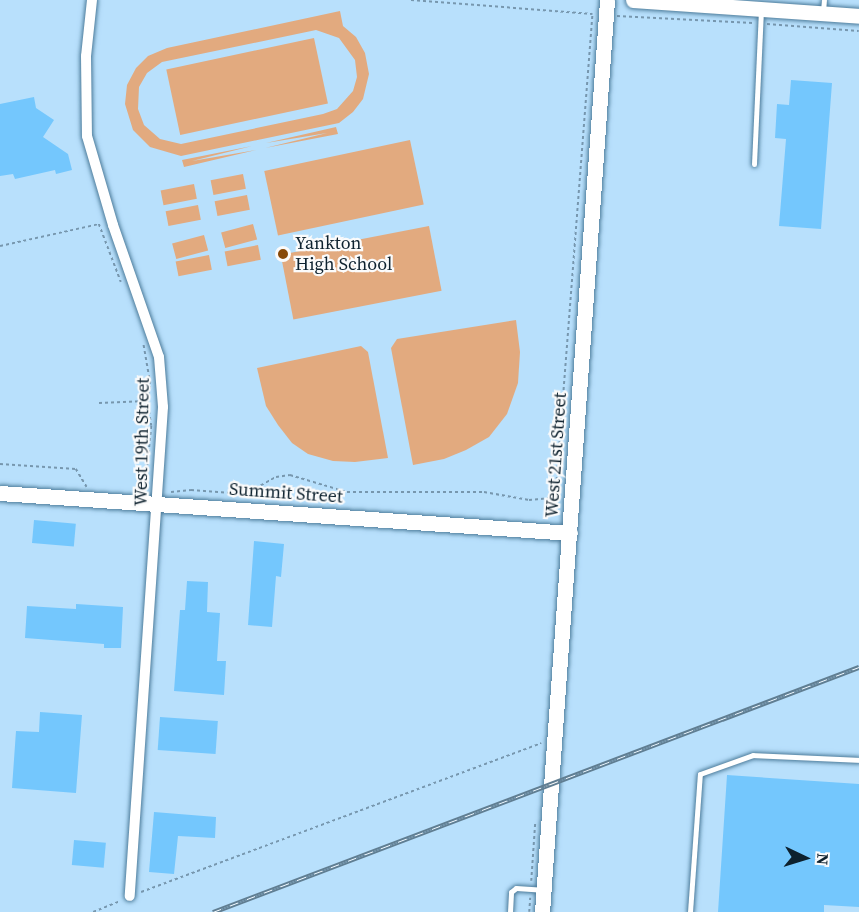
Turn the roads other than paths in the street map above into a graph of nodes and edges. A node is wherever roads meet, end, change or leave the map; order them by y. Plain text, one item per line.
1 (93, 0) edge
2 (633, 0) edge
3 (700, 2) edge
4 (824, 7) edge
5 (602, 10) edge
6 (859, 15) edge
7 (761, 16) junction
8 (754, 164) dead end
9 (0, 493) edge
10 (158, 499) junction
11 (570, 533) junction
12 (859, 760) edge
13 (537, 890) junction
14 (130, 896) road end
15 (510, 912) edge
16 (542, 912) edge
17 (690, 912) edge

1 - 10 street, West 19th Street
2 - 3 street
3 - 7 street
4 - 6 street
4 - 7 street
5 - 11 street, West 21st Street
7 - 8 lane
9 - 10 street, Summit Street
10 - 11 street, Summit Street
10 - 14 street, West 19th Street
11 - 13 street, West 21st Street
12 - 17 lane
13 - 15 lane
13 - 16 street, West 21st Street

